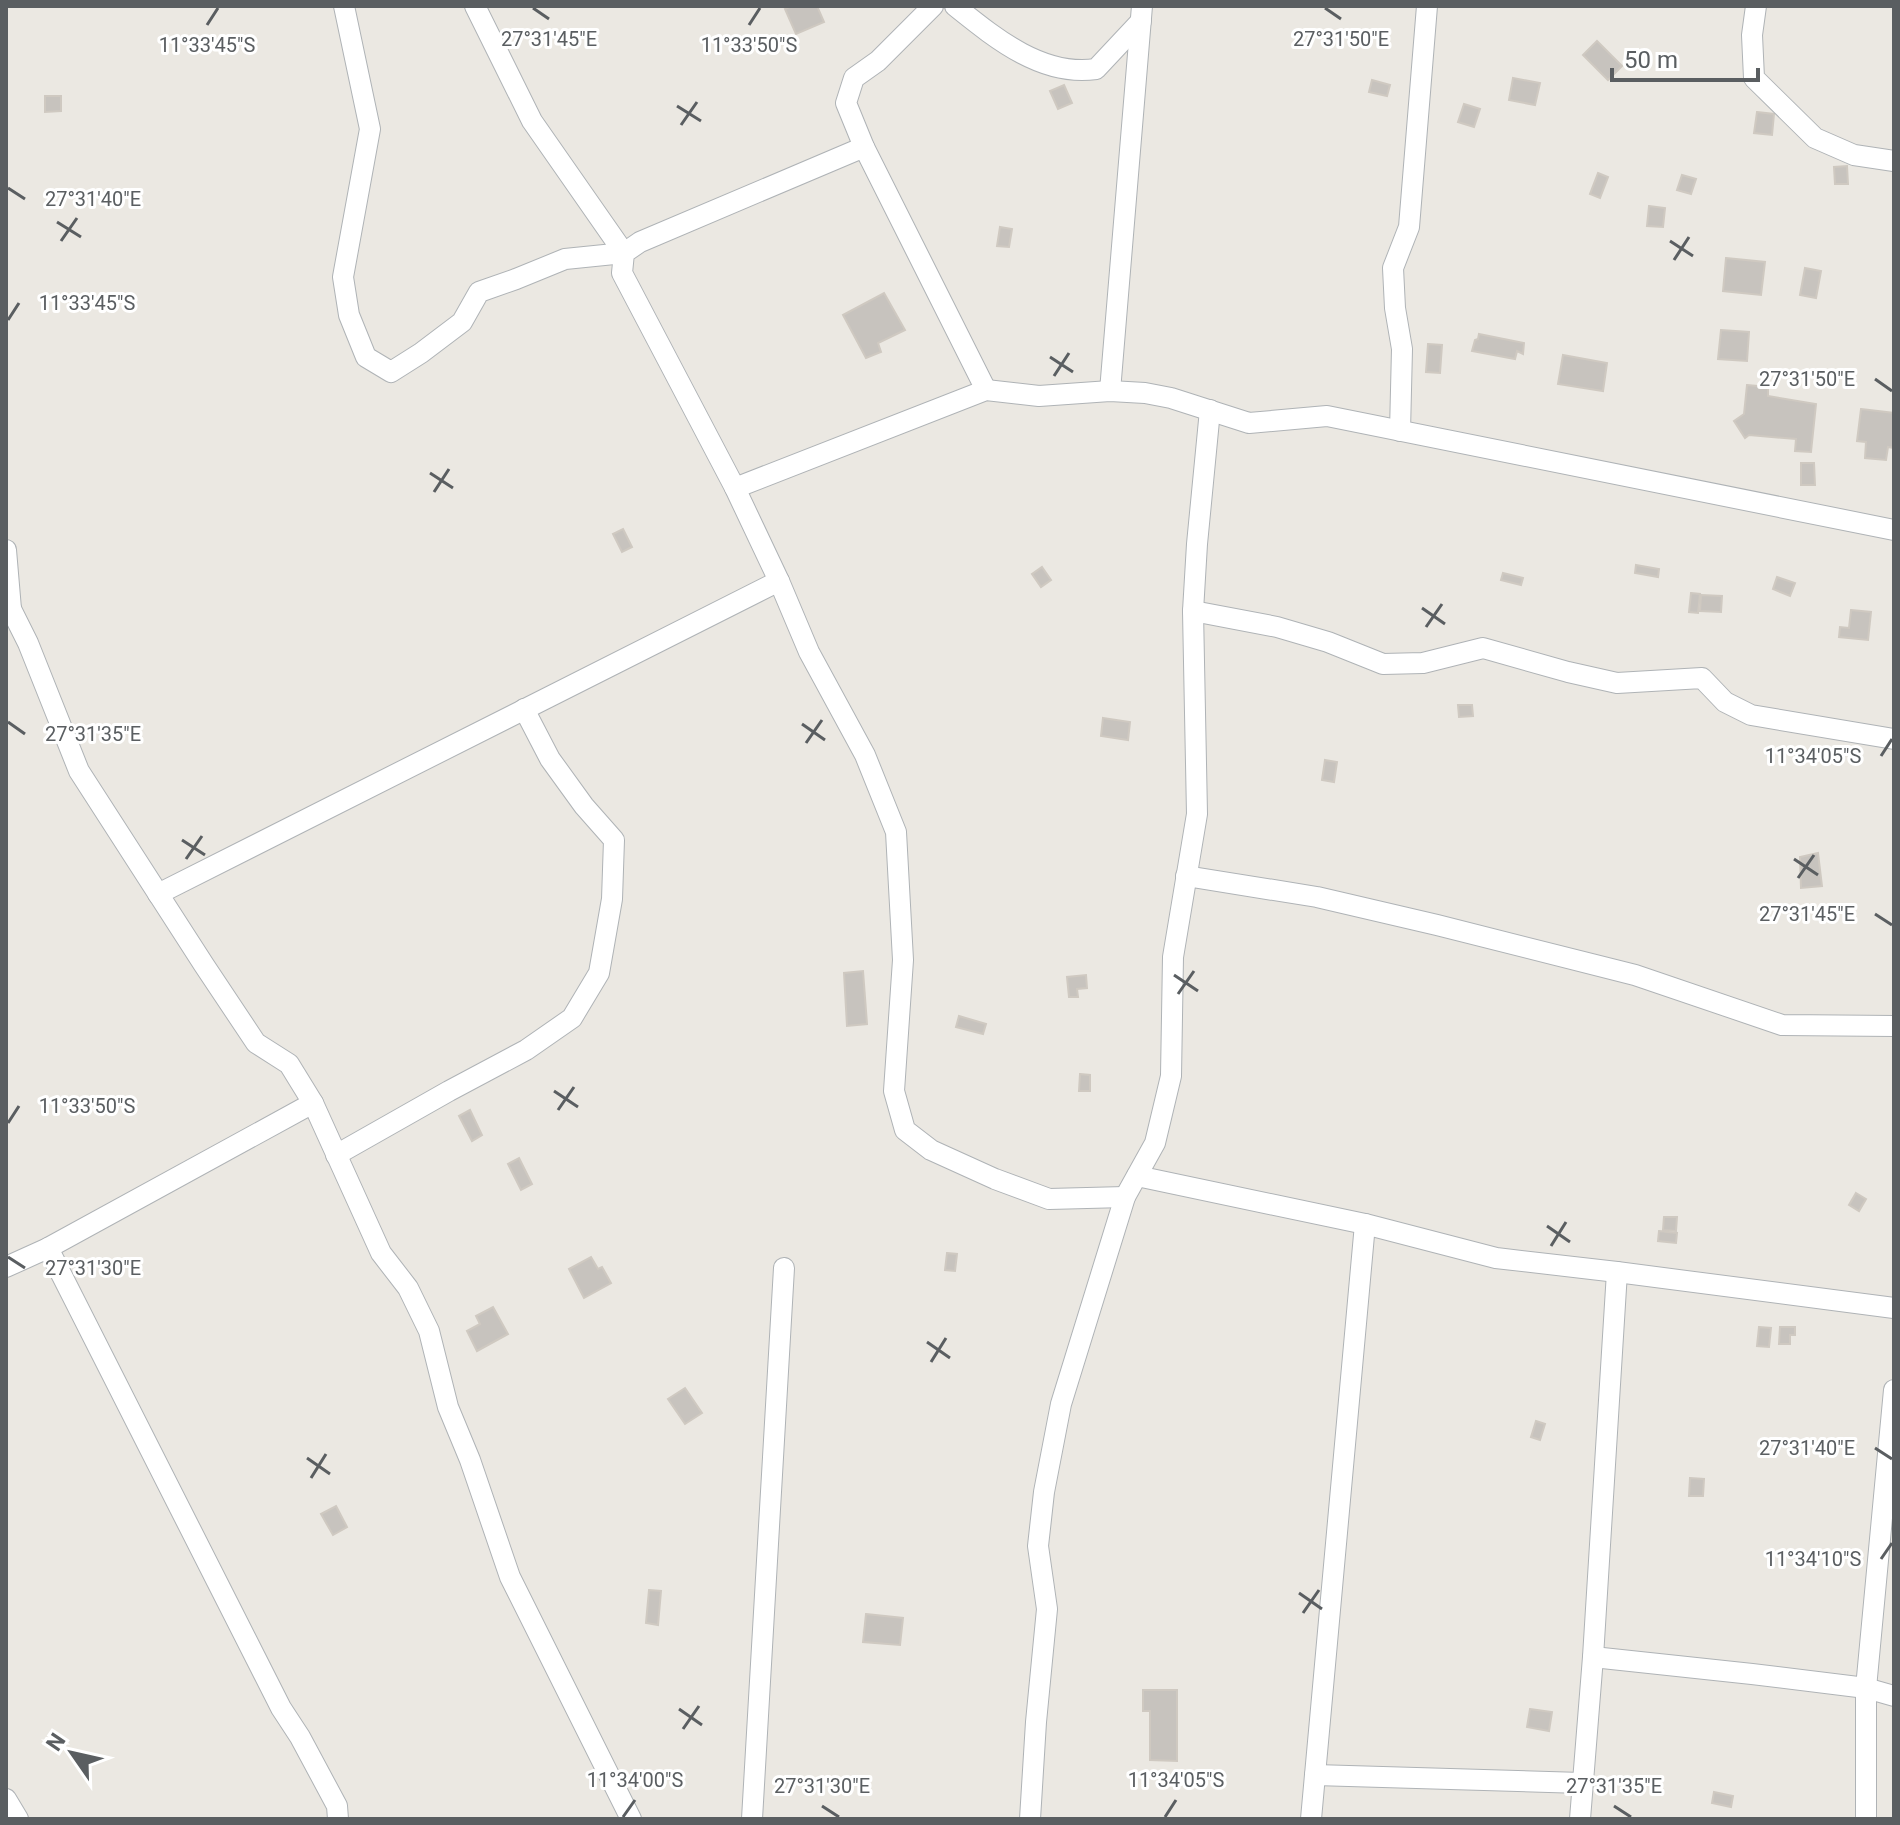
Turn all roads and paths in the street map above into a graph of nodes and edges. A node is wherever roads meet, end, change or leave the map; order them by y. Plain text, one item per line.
1 (344, 6) edge
2 (475, 6) edge
3 (933, 6) edge
4 (955, 6) edge
5 (1427, 6) edge
6 (1756, 6) edge
7 (1142, 13) edge
8 (864, 147) junction
9 (1894, 161) edge
10 (624, 253) junction
11 (986, 390) junction
12 (1110, 391) junction
13 (1210, 410) junction
14 (1400, 431) junction
15 (735, 488) junction
16 (1894, 530) edge
17 (6, 550) edge
18 (779, 581) junction
19 (9, 609) edge
20 (1193, 611) junction
21 (524, 709) junction
22 (1894, 739) edge
23 (1186, 876) junction
24 (158, 894) junction
25 (1894, 1026) edge
26 (313, 1103) junction
27 (336, 1155) junction
28 (1137, 1176) junction
29 (1125, 1197) junction
30 (1365, 1224) junction
31 (48, 1248) junction
32 (6, 1267) edge
33 (784, 1268) dead end
34 (1617, 1272) junction
35 (1894, 1308) edge
36 (1894, 1390) edge
37 (1593, 1657) junction
38 (1866, 1688) junction
39 (1894, 1696) edge
40 (1315, 1775) junction
41 (1582, 1783) junction
42 (6, 1799) edge
43 (18, 1819) edge
44 (338, 1819) edge
45 (631, 1819) edge
46 (752, 1819) edge
47 (1030, 1819) edge
48 (1311, 1819) edge
49 (1580, 1819) edge
50 (1866, 1819) edge

1 - 10 street
2 - 10 street
3 - 8 street
4 - 7 street
5 - 14 street
6 - 9 street
7 - 12 street
8 - 10 street
8 - 11 street
10 - 15 street
11 - 12 street
11 - 15 street
12 - 13 street
13 - 14 street
13 - 20 street
14 - 16 street
15 - 18 street
17 - 19 street
18 - 21 street
18 - 29 street
19 - 24 street
20 - 22 street
20 - 23 street
21 - 24 street
21 - 27 street
23 - 25 street
23 - 28 street
24 - 26 street
26 - 27 street
26 - 31 street
27 - 45 street
28 - 29 street
28 - 30 street
29 - 47 street
30 - 34 street
30 - 40 street
31 - 32 street
31 - 44 street
33 - 46 street
34 - 35 street
34 - 37 street
36 - 38 street
37 - 38 street
37 - 41 street
38 - 39 street
38 - 50 street
40 - 41 street
40 - 48 street
41 - 49 street
42 - 43 street

